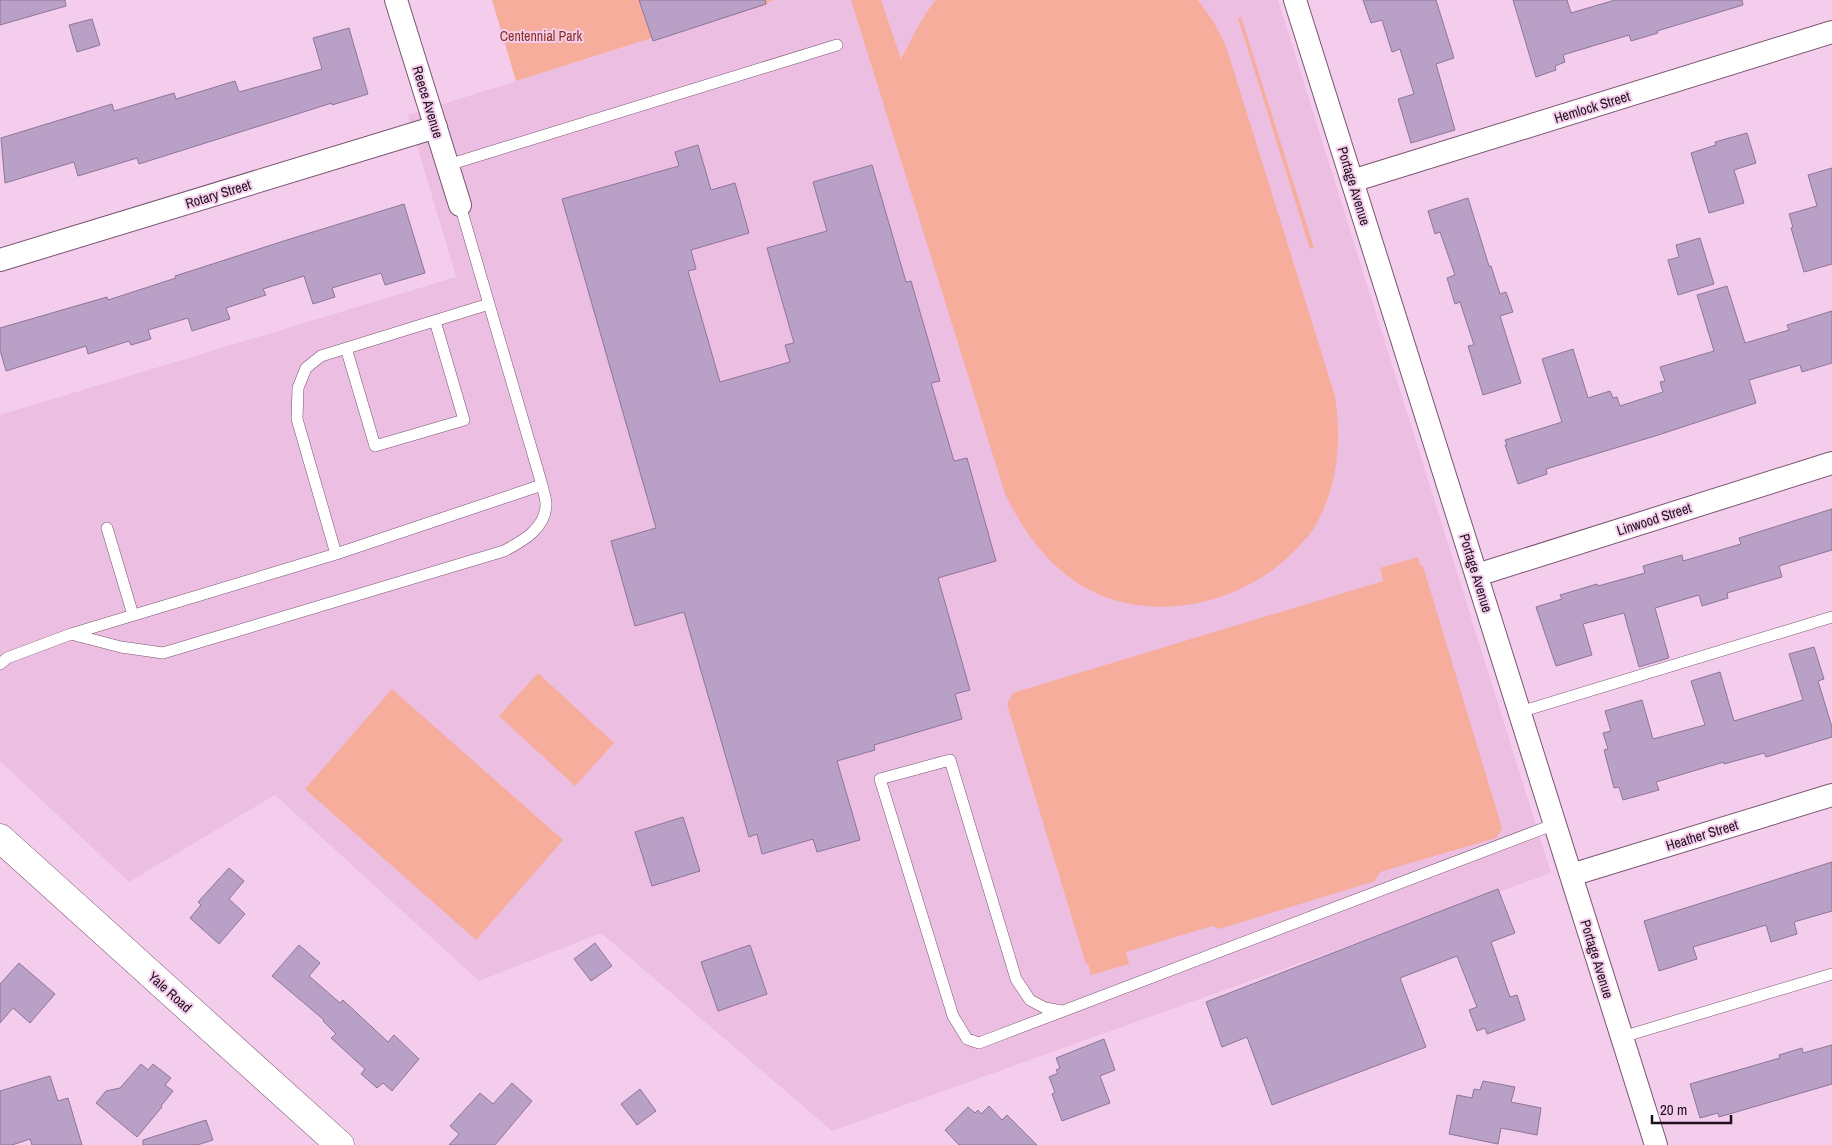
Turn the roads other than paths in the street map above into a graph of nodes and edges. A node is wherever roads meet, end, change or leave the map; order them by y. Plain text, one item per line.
1 (396, 0) edge
2 (1295, 0) edge
3 (1832, 32) edge
4 (837, 45) dead end
5 (436, 128) junction
6 (448, 165) junction
7 (1352, 181) junction
8 (460, 205) joint
9 (0, 260) edge
10 (489, 304) junction
11 (435, 321) junction
12 (346, 348) junction
13 (1832, 463) edge
14 (542, 485) junction
15 (107, 528) dead end
16 (336, 554) junction
17 (1477, 575) junction
18 (133, 615) junction
19 (1832, 617) edge
20 (71, 634) junction
21 (0, 664) edge
22 (1520, 712) junction
23 (1832, 795) edge
24 (1555, 824) junction
25 (0, 838) edge
26 (1571, 875) junction
27 (1832, 974) edge
28 (1062, 1011) junction
29 (1622, 1037) junction
30 (340, 1145) edge
31 (1656, 1145) edge

1 - 5 street, Reece Avenue
2 - 7 street, Portage Avenue
3 - 7 street, Hemlock Street
4 - 6 lane
5 - 6 street, Reece Avenue
5 - 9 street, Rotary Street
6 - 8 street, Reece Avenue
7 - 17 street, Portage Avenue
8 - 10 lane
10 - 11 lane
10 - 14 lane
11 - 12 lane
11 - 12 lane
12 - 16 lane
13 - 17 street, Linwood Street
14 - 16 lane
14 - 20 lane
15 - 18 lane
16 - 18 lane
17 - 22 street, Portage Avenue
18 - 20 lane
19 - 22 lane
20 - 21 lane
22 - 24 street, Portage Avenue
23 - 26 street, Heather Street
24 - 26 street, Portage Avenue
24 - 28 lane
25 - 30 main road, Yale Road
26 - 29 street, Portage Avenue
27 - 29 lane
28 - 28 lane
29 - 31 street, Portage Avenue

